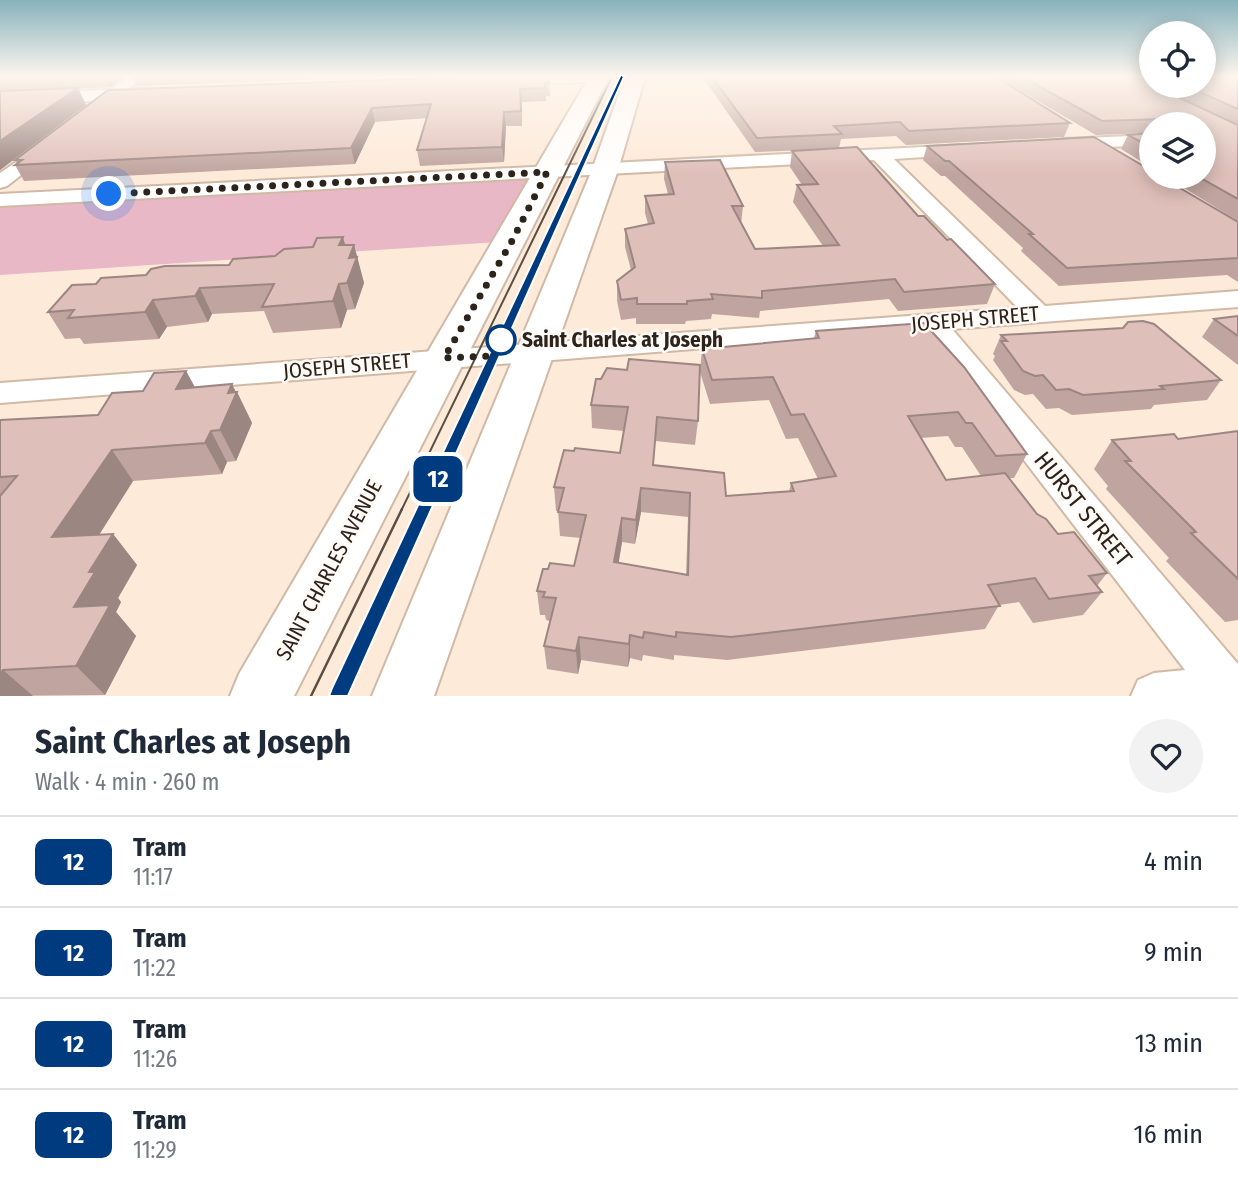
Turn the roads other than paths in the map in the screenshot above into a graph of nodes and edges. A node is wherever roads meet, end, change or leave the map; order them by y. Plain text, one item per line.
1 (94, 109) edge
2 (580, 109) edge
3 (624, 109) edge
4 (82, 119) edge
5 (1058, 123) edge
6 (61, 135) edge
7 (1139, 141) edge
8 (1091, 143) junction
9 (1038, 146) edge
10 (985, 149) edge
11 (878, 154) junction
12 (1125, 163) edge
13 (605, 170) junction
14 (547, 172) junction
15 (0, 182) edge
16 (0, 200) edge
17 (1238, 299) edge
18 (1039, 314) junction
19 (933, 323) junction
20 (536, 354) junction
21 (444, 358) junction
22 (0, 393) edge
23 (1233, 690) edge
24 (261, 696) edge
25 (403, 696) edge
26 (1154, 696) edge

1 - 4 street
2 - 14 main road, SAINT CHARLES AVENUE
3 - 13 main road
5 - 8 street
6 - 15 street
7 - 8 street
8 - 9 street
8 - 12 street
10 - 11 street
11 - 13 street
11 - 18 street
13 - 14 street
13 - 20 main road
14 - 16 street
14 - 21 main road, SAINT CHARLES AVENUE
17 - 18 street, JOSEPH STREET
18 - 19 street, JOSEPH STREET
19 - 20 street, JOSEPH STREET
19 - 23 street, HURST STREET
20 - 21 street, JOSEPH STREET
20 - 25 main road
21 - 22 street, JOSEPH STREET
21 - 24 main road, SAINT CHARLES AVENUE
23 - 26 street

